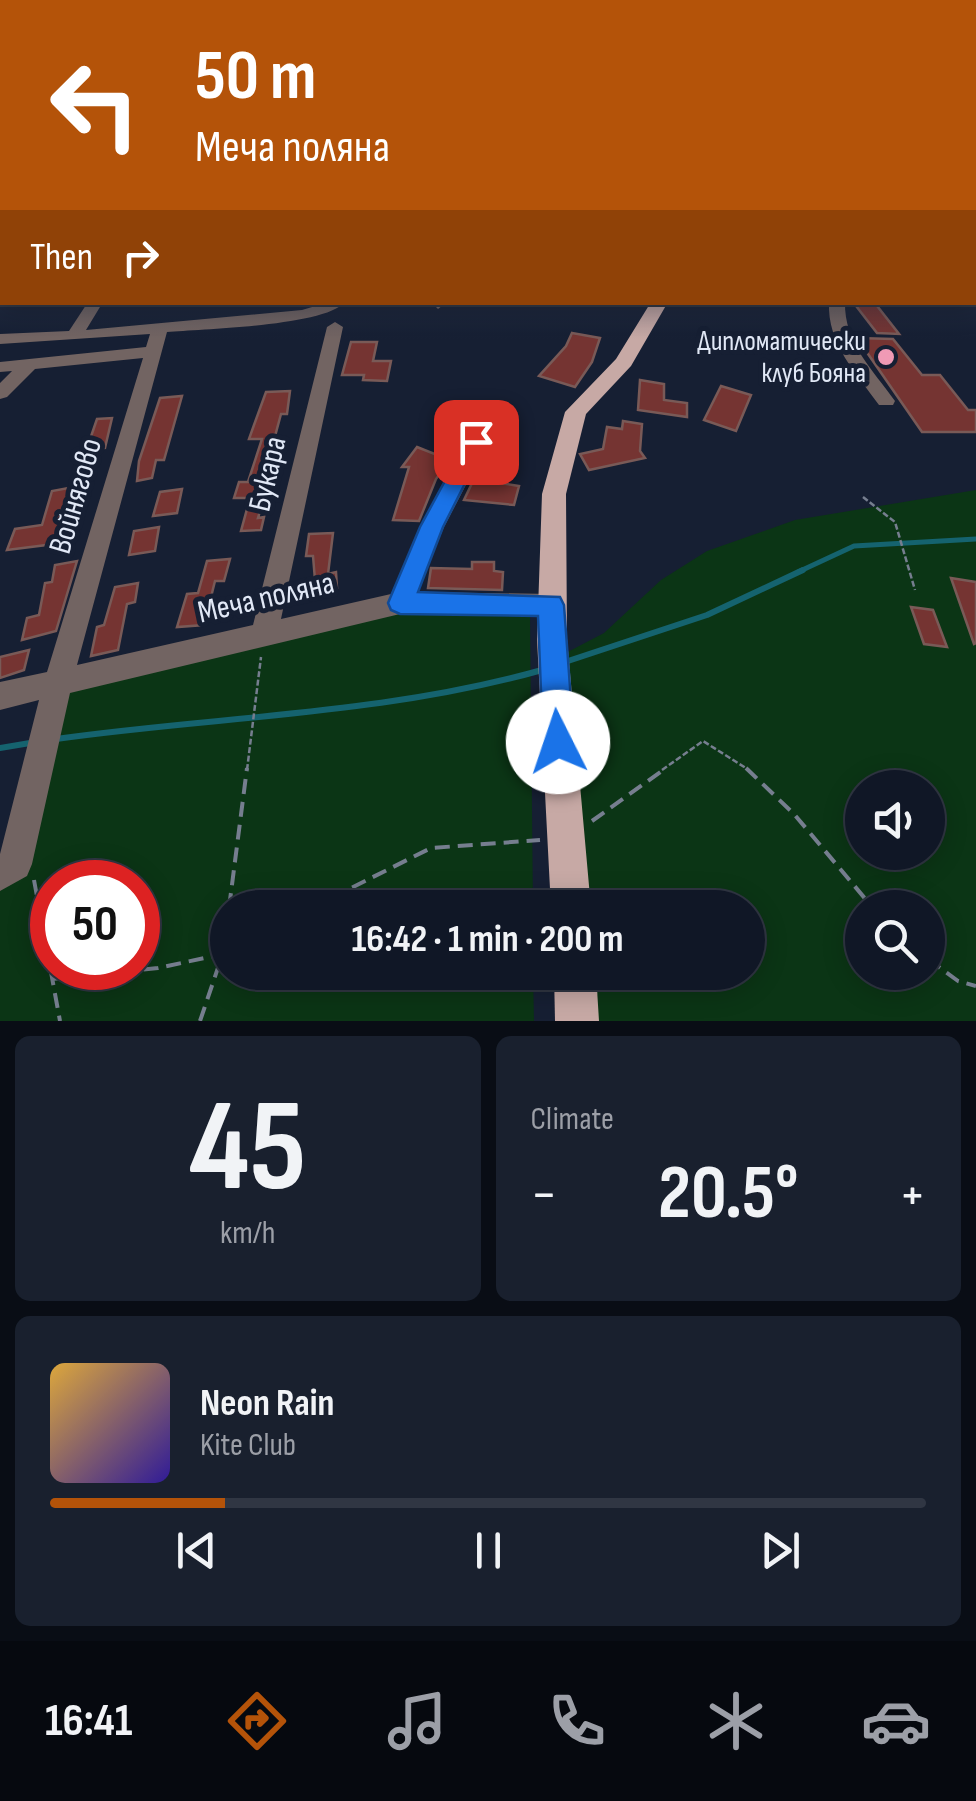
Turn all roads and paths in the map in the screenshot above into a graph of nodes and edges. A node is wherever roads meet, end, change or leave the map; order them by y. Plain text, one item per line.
1 (94, 305) edge
2 (332, 305) edge
3 (658, 305) edge
4 (837, 305) edge
5 (160, 328) junction
6 (336, 328) dead end
7 (75, 334) junction
8 (0, 338) edge
9 (150, 352) junction
10 (27, 367) junction
11 (0, 368) edge
12 (0, 393) edge
13 (886, 401) dead end
14 (493, 414) dead end
15 (864, 497) dead end
16 (914, 590) dead end
17 (400, 603) junction
18 (551, 605) junction
19 (264, 636) junction
20 (58, 682) junction
21 (0, 696) edge
22 (567, 838) junction
23 (7, 869) edge
24 (230, 890) edge
25 (346, 890) edge
26 (570, 890) edge
27 (857, 890) edge
28 (210, 957) edge
29 (160, 964) edge
30 (945, 971) edge
31 (976, 986) edge
32 (54, 990) edge
33 (212, 990) edge
34 (576, 990) edge
35 (60, 1021) edge
36 (200, 1021) edge
37 (578, 1021) edge

1 - 7 street
2 - 5 street
3 - 18 main road
4 - 13 street
5 - 7 street
5 - 9 street, Войнягово
6 - 19 street, Букара
7 - 8 street
9 - 10 street
9 - 20 street, Войнягово
10 - 11 street
10 - 12 street
14 - 17 street
15 - 16 path
17 - 18 street, Меча поляна
17 - 19 street, Меча поляна
18 - 22 main road
19 - 20 street, Меча поляна
19 - 24 path
20 - 21 street, Меча поляна
20 - 23 street, Войнягово
22 - 25 path
22 - 26 main road
22 - 27 path
28 - 29 path
30 - 31 path
32 - 35 path
33 - 36 path
34 - 37 main road

